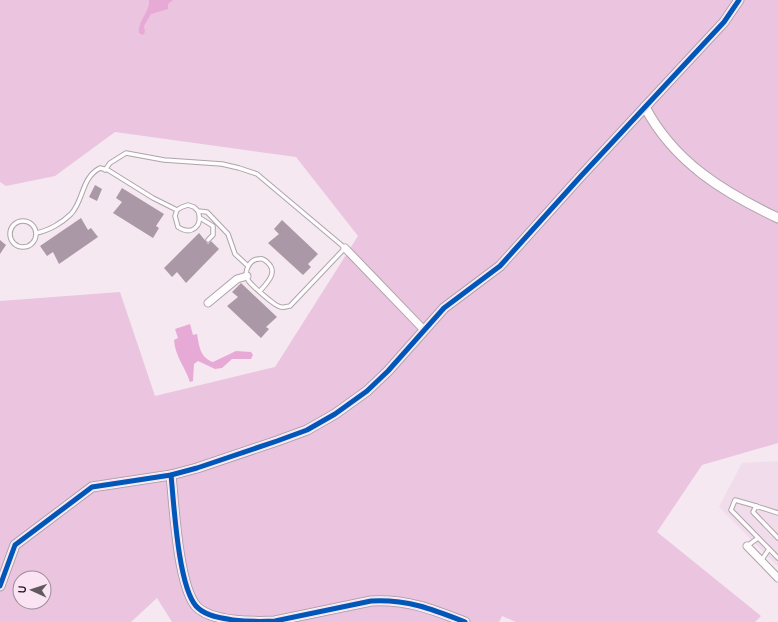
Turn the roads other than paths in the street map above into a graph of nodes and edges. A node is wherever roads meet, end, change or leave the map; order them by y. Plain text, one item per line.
1 (740, 0) edge
2 (645, 107) junction
3 (105, 170) junction
4 (177, 210) junction
5 (198, 211) junction
6 (200, 218) junction
7 (778, 218) edge
8 (36, 233) junction
9 (208, 240) dead end
10 (345, 248) junction
11 (248, 266) junction
12 (247, 276) junction
13 (260, 291) junction
14 (208, 303) dead end
15 (424, 330) junction
16 (172, 475) junction
17 (756, 506) junction
18 (778, 513) edge
19 (758, 538) junction
20 (778, 538) edge
21 (747, 546) joint
22 (769, 549) junction
23 (778, 558) edge
24 (761, 561) junction
25 (778, 578) edge
26 (0, 586) edge
27 (465, 622) edge

1 - 2 street
2 - 7 street
2 - 15 street
3 - 4 lane
3 - 8 lane
3 - 10 lane
4 - 5 lane
4 - 6 lane
5 - 6 lane
5 - 11 lane
6 - 9 lane
8 - 8 lane
10 - 13 lane
10 - 15 street
11 - 12 lane
11 - 13 lane
12 - 13 lane
12 - 14 street
15 - 16 street
16 - 26 street
16 - 27 street
17 - 18 lane
17 - 19 lane
17 - 20 lane
19 - 21 lane
19 - 22 lane
21 - 24 street
22 - 23 lane
22 - 24 lane
24 - 25 street

